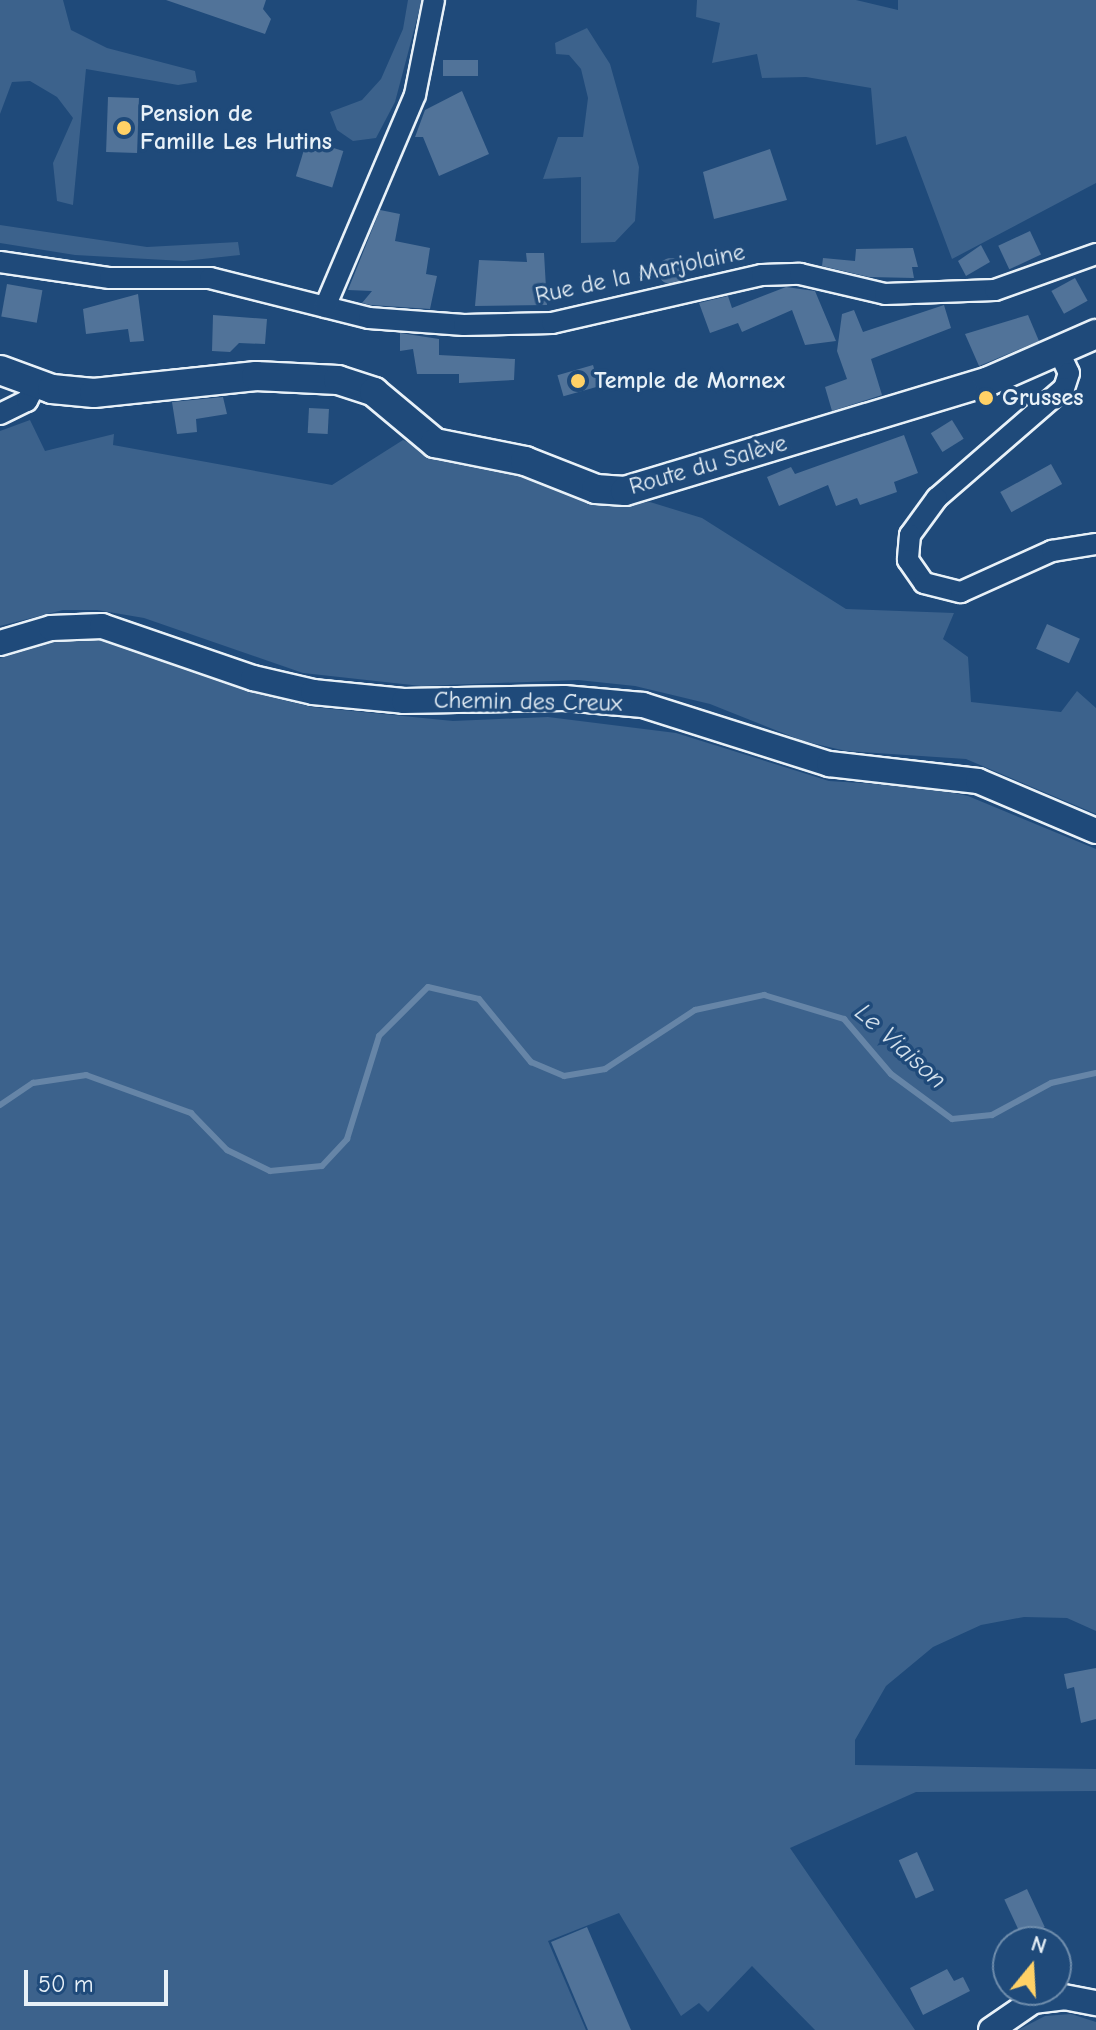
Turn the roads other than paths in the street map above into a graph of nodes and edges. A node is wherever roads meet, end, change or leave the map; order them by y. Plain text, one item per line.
1 (434, 0) edge
2 (1096, 254) edge
3 (0, 262) edge
4 (325, 307) junction
5 (1096, 334) edge
6 (1060, 354) junction
7 (0, 370) edge
8 (35, 385) junction
9 (0, 414) edge
10 (1096, 544) edge
11 (0, 643) edge
12 (1096, 831) edge
13 (1096, 2003) edge
14 (991, 2030) edge

1 - 4 street
2 - 4 street, Rue de la Marjolaine
3 - 4 street, Rue de la Marjolaine
5 - 6 main road, Route du Salève
6 - 8 main road, Route du Salève
6 - 10 street
7 - 8 main road, Route du Salève
8 - 9 street
11 - 12 street, Chemin des Creux
13 - 14 street

